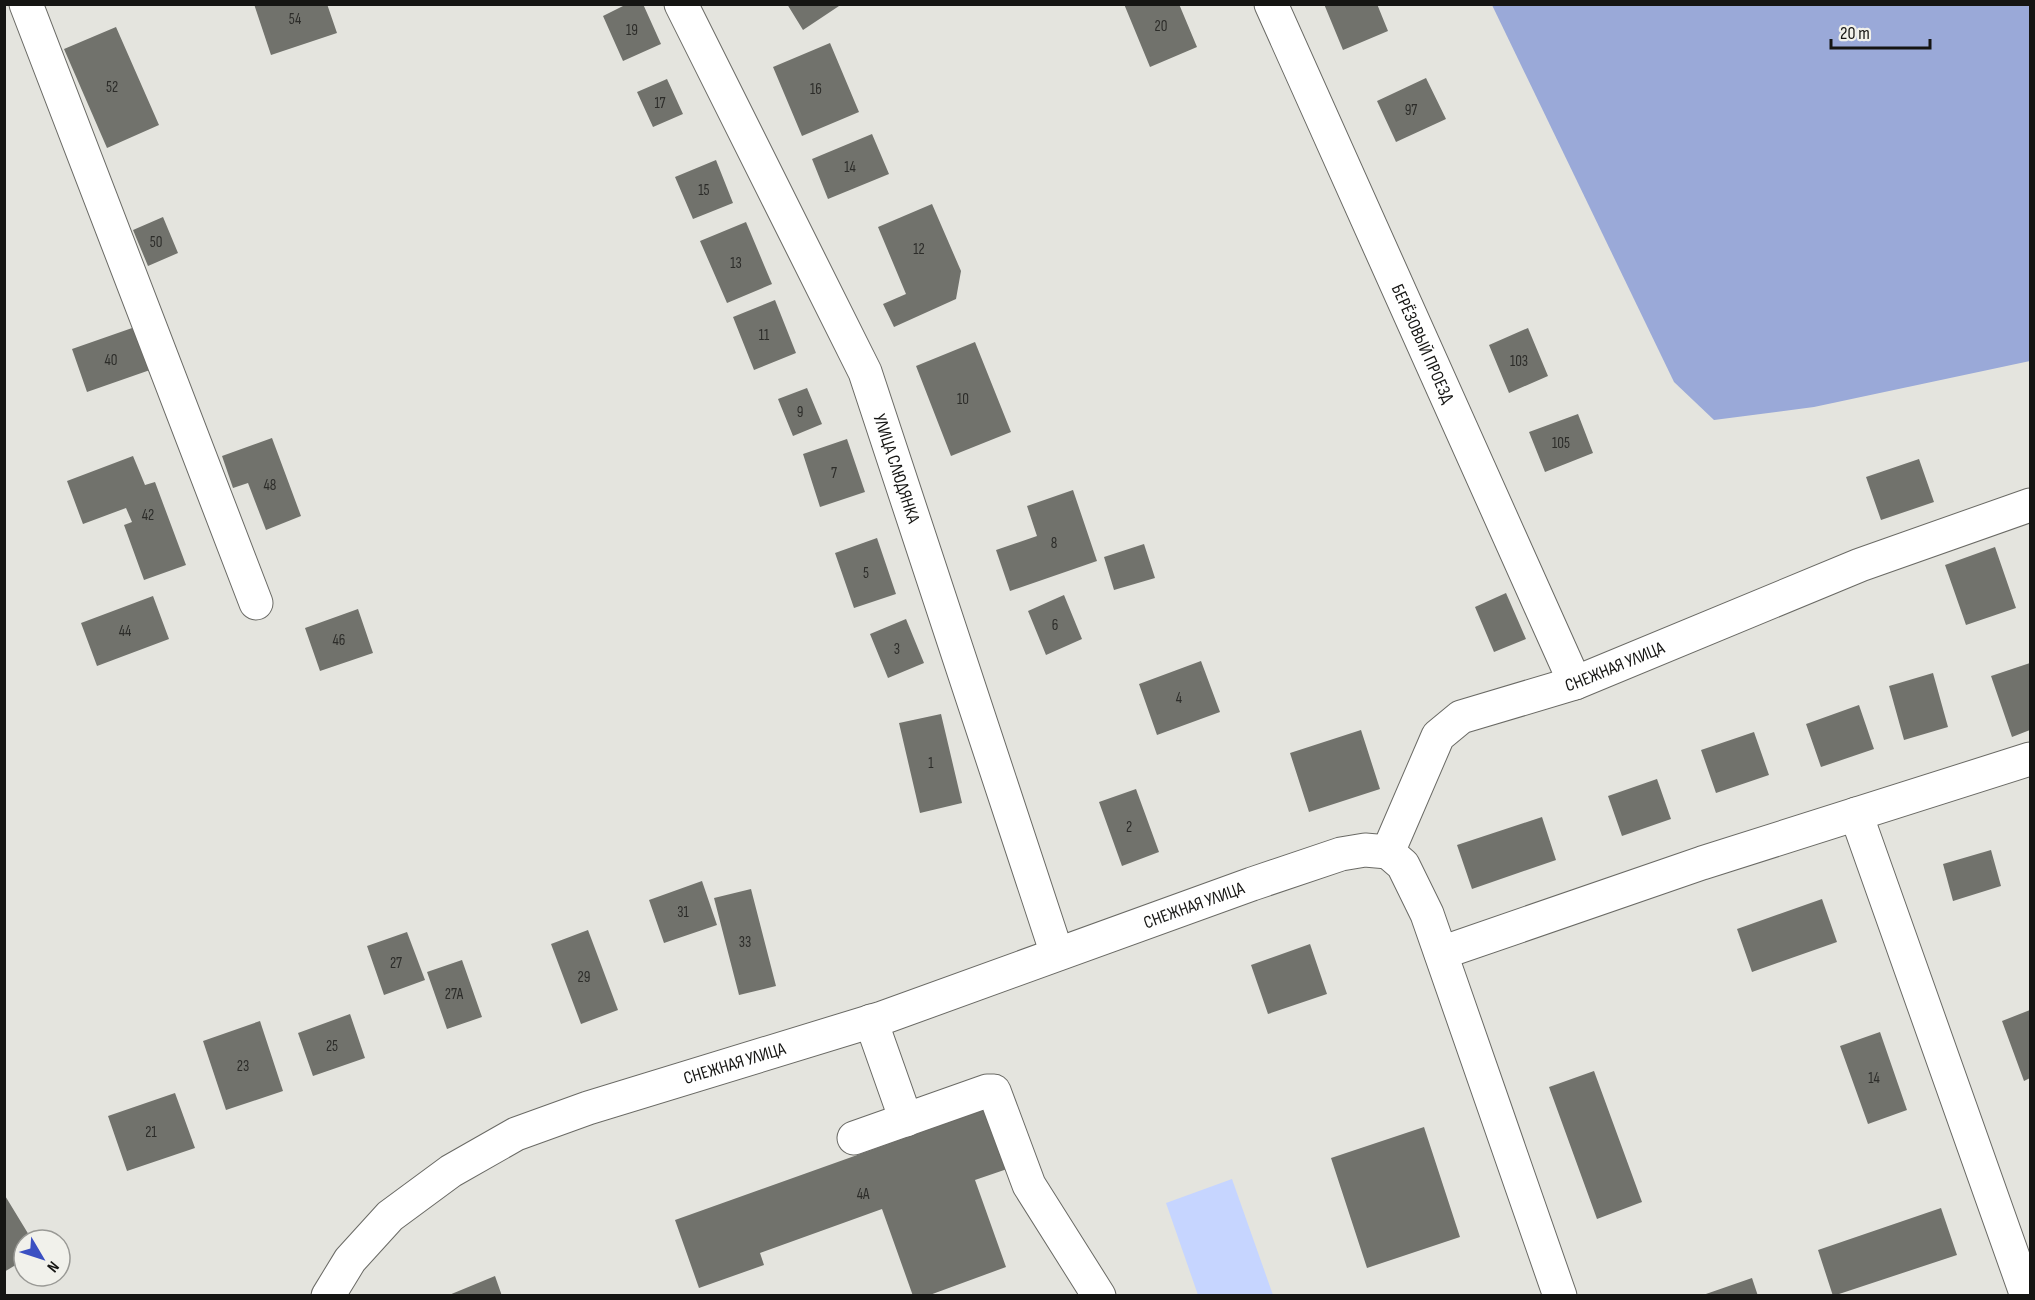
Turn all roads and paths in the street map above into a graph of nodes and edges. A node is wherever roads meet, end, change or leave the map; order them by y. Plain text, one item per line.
1 (26, 4) edge
2 (681, 4) edge
3 (1271, 4) edge
4 (2031, 506) edge
5 (256, 603) dead end
6 (1575, 683) junction
7 (2031, 759) edge
8 (1856, 814) junction
9 (1388, 852) junction
10 (1441, 953) junction
11 (1057, 954) junction
12 (871, 1021) junction
13 (906, 1120) junction
14 (854, 1138) dead end
15 (328, 1296) edge
16 (1099, 1296) edge
17 (1560, 1296) edge
18 (2027, 1296) edge

1 - 5 street
2 - 11 street, УЛИЦА СЛЮДЯНКА
3 - 6 street, БЕРЁЗОВЫЙ ПРОЕЗД
4 - 6 street, СНЕЖНАЯ УЛИЦА
6 - 9 street, СНЕЖНАЯ УЛИЦА
7 - 8 street
8 - 10 street
8 - 18 street
9 - 10 street
9 - 11 street, СНЕЖНАЯ УЛИЦА
10 - 17 street
11 - 12 street, СНЕЖНАЯ УЛИЦА
12 - 13 street
12 - 15 street, СНЕЖНАЯ УЛИЦА
13 - 14 street
13 - 16 street

